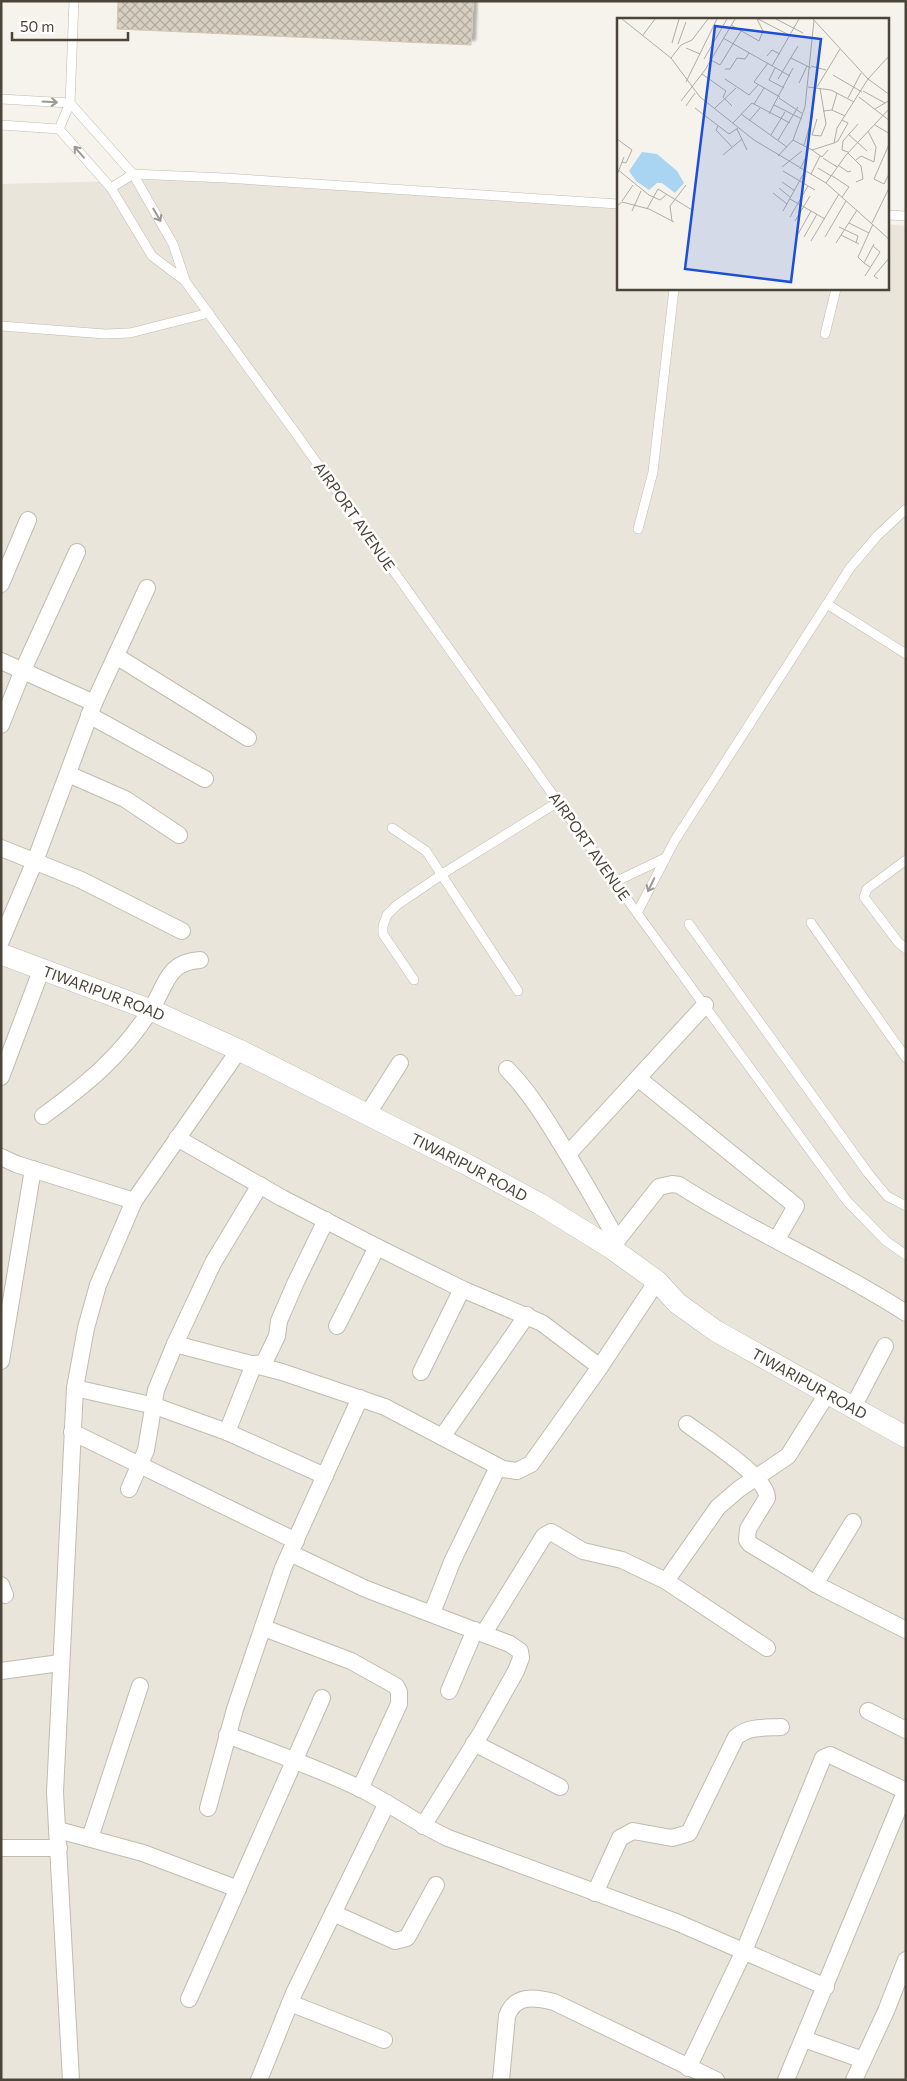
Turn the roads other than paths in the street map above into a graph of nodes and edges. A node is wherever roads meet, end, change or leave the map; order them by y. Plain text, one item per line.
1 (74, 1) edge
2 (1, 100) edge
3 (70, 104) junction
4 (1, 125) edge
5 (59, 128) junction
6 (133, 174) junction
7 (111, 188) junction
8 (617, 204) edge
9 (890, 215) edge
10 (906, 216) edge
11 (185, 281) junction
12 (674, 290) edge
13 (836, 290) edge
14 (209, 313) junction
15 (1, 326) edge
16 (826, 334) dead end
17 (906, 509) edge
18 (28, 520) dead end
19 (638, 529) dead end
20 (78, 552) dead end
21 (1, 584) edge
22 (147, 588) dead end
23 (827, 604) junction
24 (906, 654) edge
25 (116, 656) junction
26 (1, 661) edge
27 (23, 670) junction
28 (92, 709) junction
29 (1, 725) edge
30 (248, 738) dead end
31 (68, 774) junction
32 (205, 779) dead end
33 (558, 802) junction
34 (392, 828) dead end
35 (179, 835) dead end
36 (1, 848) edge
37 (665, 858) junction
38 (906, 860) edge
39 (35, 862) junction
40 (443, 874) junction
41 (615, 882) junction
42 (638, 913) junction
43 (811, 923) dead end
44 (689, 924) dead end
45 (182, 931) dead end
46 (1, 942) edge
47 (906, 949) edge
48 (1, 954) edge
49 (200, 960) dead end
50 (42, 968) junction
51 (414, 980) dead end
52 (518, 991) dead end
53 (705, 1006) junction
54 (151, 1010) junction
55 (239, 1050) junction
56 (906, 1058) edge
57 (400, 1063) dead end
58 (507, 1069) dead end
59 (1, 1077) edge
60 (639, 1079) junction
61 (367, 1115) junction
62 (43, 1116) dead end
63 (177, 1138) junction
64 (568, 1154) junction
65 (1, 1157) edge
66 (33, 1169) junction
67 (260, 1186) junction
68 (134, 1201) junction
69 (906, 1206) edge
70 (326, 1220) junction
71 (777, 1239) junction
72 (614, 1244) junction
73 (377, 1247) junction
74 (906, 1255) edge
75 (8, 1272) edge
76 (657, 1280) junction
77 (462, 1289) junction
78 (906, 1313) edge
79 (527, 1315) junction
80 (337, 1326) dead end
81 (175, 1344) junction
82 (885, 1346) dead end
83 (1, 1361) edge
84 (254, 1364) junction
85 (600, 1367) junction
86 (420, 1372) dead end
87 (75, 1388) junction
88 (827, 1394) junction
89 (360, 1398) junction
90 (155, 1406) junction
91 (852, 1409) junction
92 (687, 1424) dead end
93 (72, 1432) junction
94 (227, 1432) junction
95 (442, 1437) junction
96 (906, 1437) edge
97 (139, 1466) junction
98 (498, 1466) junction
99 (325, 1476) junction
100 (757, 1477) junction
101 (129, 1489) dead end
102 (853, 1522) dead end
103 (293, 1547) junction
104 (666, 1581) junction
105 (815, 1584) junction
106 (432, 1613) junction
107 (264, 1628) junction
108 (906, 1630) edge
109 (480, 1632) junction
110 (767, 1648) dead end
111 (60, 1663) junction
112 (1, 1670) edge
113 (140, 1686) dead end
114 (449, 1691) dead end
115 (322, 1698) dead end
116 (868, 1710) dead end
117 (781, 1727) dead end
118 (906, 1730) edge
119 (227, 1735) junction
120 (474, 1743) junction
121 (293, 1760) junction
122 (560, 1787) dead end
123 (360, 1789) junction
124 (906, 1790) edge
125 (388, 1803) junction
126 (208, 1808) dead end
127 (423, 1826) junction
128 (58, 1830) junction
129 (90, 1838) junction
130 (1, 1848) edge
131 (59, 1848) junction
132 (436, 1885) dead end
133 (238, 1890) junction
134 (595, 1893) junction
135 (332, 1913) junction
136 (744, 1951) junction
137 (906, 1960) edge
138 (826, 1988) junction
139 (189, 1999) dead end
140 (290, 2002) junction
141 (804, 2039) junction
142 (384, 2040) dead end
143 (863, 2060) junction
144 (688, 2068) junction
145 (261, 2079) edge
146 (71, 2080) edge
147 (501, 2080) edge
148 (716, 2080) edge
149 (786, 2080) edge
150 (854, 2080) edge

1 - 3 lane
2 -> 3 lane
3 - 5 lane
3 - 6 lane
4 - 5 lane
7 -> 5 lane, AIRPORT AVENUE
6 - 7 lane
6 - 8 lane
6 -> 11 lane
7 - 11 lane, AIRPORT AVENUE
9 - 10 lane
11 - 14 lane, AIRPORT AVENUE
12 - 19 lane
13 - 16 lane
14 - 15 lane
14 - 33 lane, AIRPORT AVENUE
17 - 23 lane
18 - 21 street
20 - 27 street
22 - 25 street
23 - 24 lane
23 - 37 lane
25 - 28 street
25 - 30 street
26 - 27 street
27 - 28 street
27 - 29 street
28 - 31 street
28 - 32 street
31 - 35 street
31 - 39 street
33 - 40 lane
33 - 41 lane, AIRPORT AVENUE
34 - 40 lane
36 - 39 street
37 - 41 lane
37 -> 42 lane
38 - 47 lane
39 - 45 street
39 - 46 street
40 - 51 lane
40 - 52 lane
41 - 42 lane, AIRPORT AVENUE
42 - 53 lane, AIRPORT AVENUE
43 - 56 lane
44 - 69 lane
48 - 50 street, TIWARIPUR ROAD
49 - 54 street
50 - 54 street, TIWARIPUR ROAD
50 - 59 street
53 - 60 street
53 - 74 lane, AIRPORT AVENUE
54 - 55 street, TIWARIPUR ROAD
54 - 62 street
55 - 61 street, TIWARIPUR ROAD
55 - 63 street
57 - 61 street
58 - 64 street
60 - 64 street
60 - 71 street
61 - 72 street, TIWARIPUR ROAD
63 - 67 street
63 - 68 street
64 - 72 street
65 - 66 street
66 - 68 street
66 - 75 street
67 - 70 street
67 - 81 street
68 - 87 street
70 - 73 street
70 - 84 street
71 - 72 street
71 - 78 street
72 - 76 street, TIWARIPUR ROAD
73 - 77 street
73 - 80 street
75 - 83 street
76 - 85 street
76 - 88 street, TIWARIPUR ROAD
77 - 79 street
77 - 86 street
79 - 85 street
79 - 95 street
81 - 84 street
81 - 90 street
82 - 91 street
84 - 89 street
84 - 94 street
85 - 98 street
87 - 90 street
87 - 93 street
88 - 91 street, TIWARIPUR ROAD
88 - 100 street
89 - 95 street
89 - 99 street
90 - 94 street
90 - 97 street
91 - 96 street, TIWARIPUR ROAD
92 - 100 street
93 - 97 street
93 - 111 street
94 - 99 street
95 - 98 street
97 - 101 street
97 - 103 street
98 - 106 street
99 - 103 street
100 - 104 street
100 - 105 street
102 - 105 street
103 - 106 street
103 - 107 street
104 - 109 street
104 - 110 street
105 - 108 street
106 - 109 street
107 - 119 street
107 - 123 street
109 - 114 street
109 - 120 street
111 - 112 street
111 - 128 street
113 - 129 street
115 - 121 street
116 - 118 street
117 - 134 street
119 - 121 street
119 - 126 street
120 - 122 street
120 - 127 street
121 - 123 street
121 - 133 street
123 - 125 street
124 - 136 street
124 - 138 street
125 - 127 street
125 - 135 street
127 - 134 street
128 - 129 street
128 - 131 street
129 - 133 street
130 - 131 street
131 - 146 street
132 - 135 street
133 - 139 street
134 - 136 street
135 - 140 street
136 - 138 street
136 - 144 street
137 - 143 street
138 - 141 street
140 - 142 street
140 - 145 street
141 - 143 street
141 - 149 street
143 - 150 street
144 - 147 street
144 - 148 street

